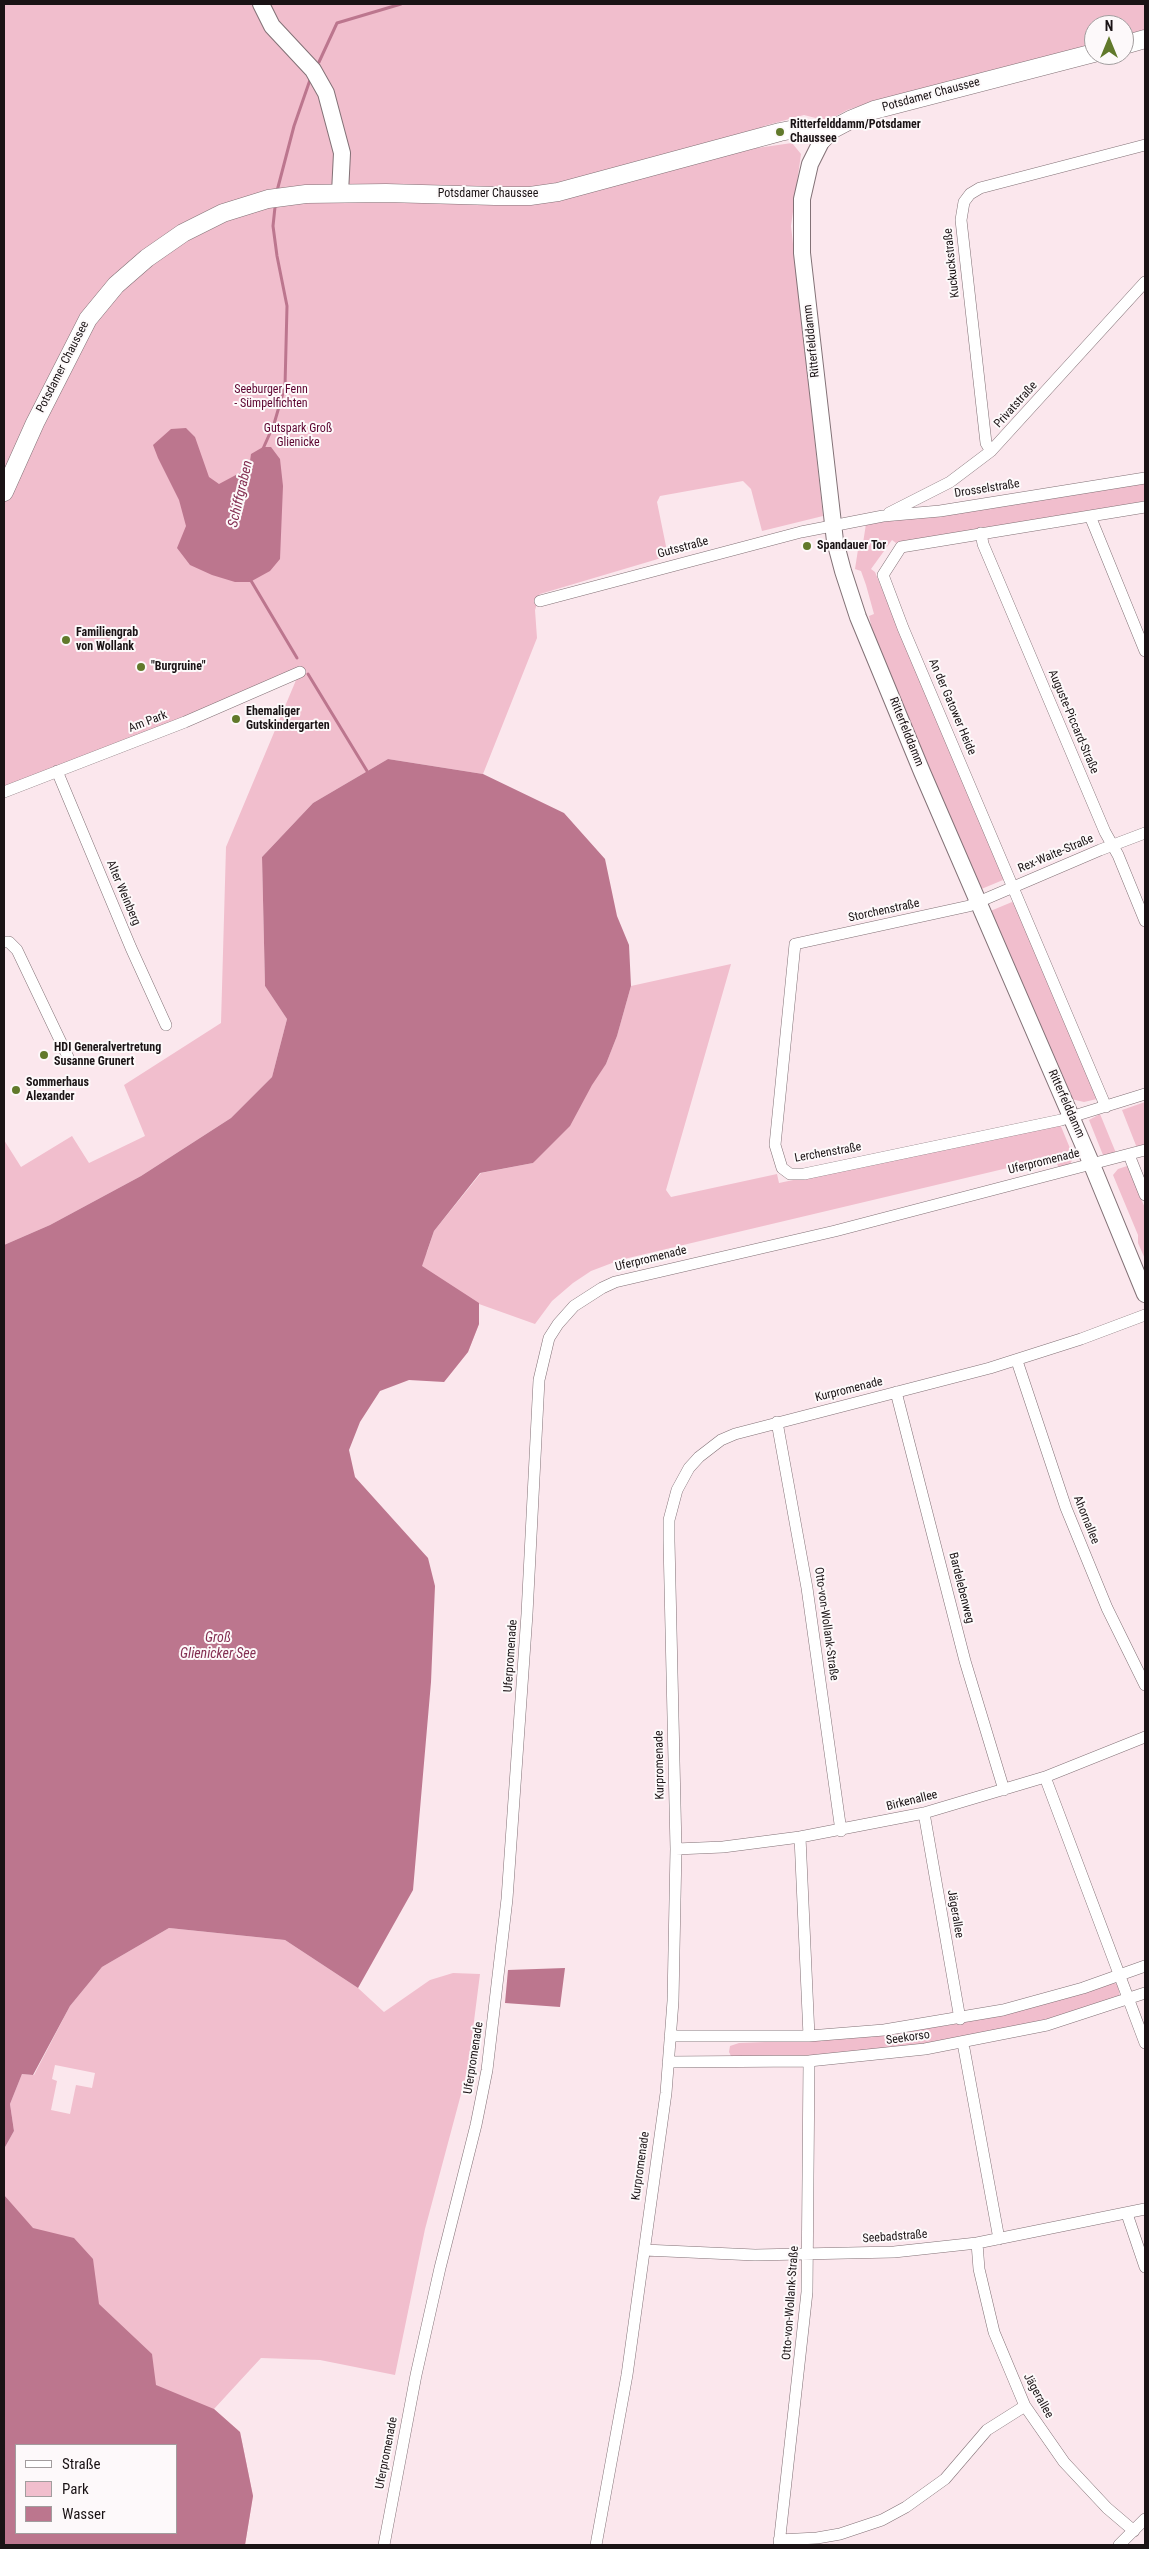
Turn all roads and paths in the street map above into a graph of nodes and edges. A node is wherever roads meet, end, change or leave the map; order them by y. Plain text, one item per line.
1 (261, 4) edge
2 (1084, 56) edge
3 (822, 140) junction
4 (1145, 145) edge
5 (340, 193) junction
6 (1145, 282) edge
7 (992, 451) junction
8 (1145, 478) edge
9 (4, 492) edge
10 (1145, 507) edge
11 (883, 516) junction
12 (1090, 516) junction
13 (833, 527) junction
14 (981, 533) junction
15 (540, 601) dead end
16 (1145, 651) edge
17 (300, 672) dead end
18 (57, 771) junction
19 (4, 792) edge
20 (1145, 833) edge
21 (1113, 846) junction
22 (1014, 887) junction
23 (978, 902) junction
24 (1145, 920) edge
25 (4, 942) edge
26 (795, 944) joint
27 (166, 1025) dead end
28 (68, 1057) dead end
29 (1145, 1094) edge
30 (1106, 1107) junction
31 (1072, 1116) junction
32 (1145, 1150) edge
33 (1129, 1155) junction
34 (1092, 1165) junction
35 (1145, 1195) edge
36 (1145, 1294) edge
37 (1145, 1315) edge
38 (1017, 1360) junction
39 (896, 1392) junction
40 (777, 1422) junction
41 (1145, 1684) edge
42 (1145, 1737) edge
43 (1045, 1777) junction
44 (1004, 1790) junction
45 (924, 1814) junction
46 (841, 1831) junction
47 (800, 1838) junction
48 (676, 1849) junction
49 (1145, 1966) edge
50 (1119, 1976) junction
51 (1145, 1993) edge
52 (1127, 1999) junction
53 (960, 2019) junction
54 (670, 2036) junction
55 (809, 2036) junction
56 (963, 2043) junction
57 (1145, 2043) edge
58 (809, 2061) junction
59 (668, 2062) junction
60 (1145, 2210) edge
61 (1127, 2214) junction
62 (999, 2239) junction
63 (977, 2243) junction
64 (644, 2250) junction
65 (809, 2256) junction
66 (1145, 2267) edge
67 (1025, 2406) junction
68 (1145, 2519) edge
69 (1134, 2531) junction
70 (779, 2542) edge
71 (384, 2545) edge
72 (596, 2545) edge
73 (1119, 2545) edge

1 - 5 main road
2 - 3 main road, Potsdamer Chaussee
3 - 5 main road, Potsdamer Chaussee
3 - 13 main road, Ritterfelddamm
4 - 7 street, Kuckuckstraße
5 - 9 main road, Potsdamer Chaussee
6 - 7 street, Privatstraße
7 - 11 street, Privatstraße
8 - 11 street, Drosselstraße
10 - 12 street, An der Gatower Heide
11 - 13 street, Drosselstraße
12 - 14 street, An der Gatower Heide
12 - 16 street
13 - 15 street, Gutsstraße
13 - 23 main road, Ritterfelddamm
14 - 21 street, Auguste-Piccard-Straße
14 - 22 street, An der Gatower Heide
17 - 18 street, Am Park
18 - 19 street, Am Park
18 - 27 street, Alter Weinberg
20 - 21 street, Rex-Waite-Straße
21 - 22 street, Rex-Waite-Straße
21 - 24 street, Auguste-Piccard-Straße
22 - 23 street, Rex-Waite-Straße
22 - 30 street, An der Gatower Heide
23 - 26 street, Storchenstraße
23 - 31 main road, Ritterfelddamm
25 - 28 street
26 - 31 street, Lerchenstraße
29 - 30 street, Lerchenstraße
30 - 31 street, Lerchenstraße
31 - 34 main road, Ritterfelddamm
32 - 33 street, Uferpromenade
33 - 34 street, Uferpromenade
33 - 35 street
34 - 36 main road, Ritterfelddamm
34 - 71 street, Uferpromenade
37 - 38 street, Kurpromenade
38 - 39 street, Kurpromenade
38 - 41 street, Ahornallee
39 - 40 street, Kurpromenade
39 - 44 street, Bardelebenweg
40 - 46 street, Otto-von-Wollank-Straße
40 - 48 street, Kurpromenade
42 - 43 street, Birkenallee
43 - 44 street, Birkenallee
43 - 50 street
44 - 45 street, Birkenallee
45 - 46 street, Birkenallee
45 - 53 street, Jägerallee
46 - 47 street, Birkenallee
47 - 48 street, Birkenallee
47 - 55 street
48 - 54 street, Kurpromenade
49 - 50 street, Seekorso
50 - 52 street
50 - 53 street, Seekorso
51 - 52 street, Seekorso
52 - 56 street, Seekorso
52 - 57 street
53 - 55 street, Seekorso
54 - 55 street, Seekorso
54 - 59 street, Kurpromenade
56 - 58 street, Seekorso
56 - 62 street
58 - 59 street, Seekorso
58 - 65 street, Otto-von-Wollank-Straße
59 - 64 street, Kurpromenade
60 - 61 street, Seebadstraße
61 - 62 street, Seebadstraße
61 - 66 street
62 - 63 street, Seebadstraße
63 - 65 street, Seebadstraße
63 - 67 street, Jägerallee
64 - 65 street, Seebadstraße
64 - 72 street, Kurpromenade
65 - 70 street, Otto-von-Wollank-Straße
67 - 69 street, Jägerallee
67 - 70 street
68 - 69 street
69 - 73 street

